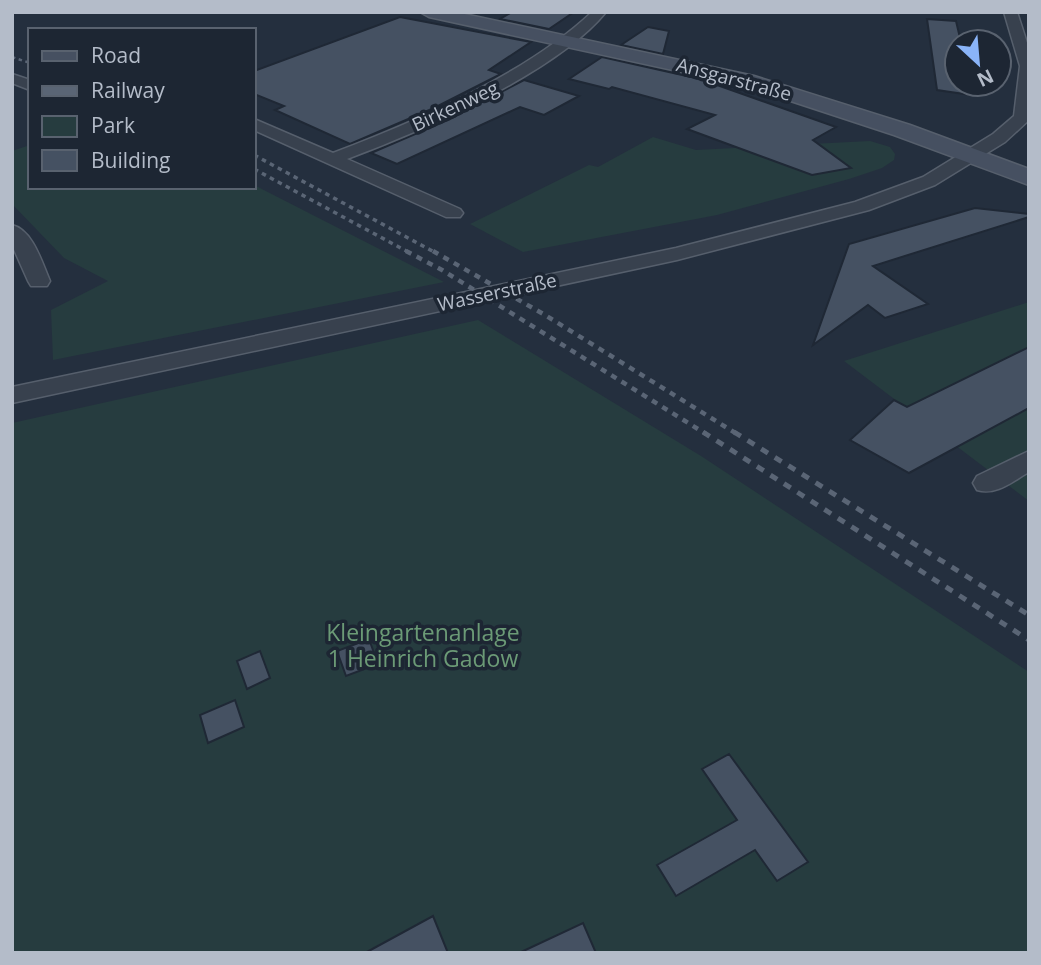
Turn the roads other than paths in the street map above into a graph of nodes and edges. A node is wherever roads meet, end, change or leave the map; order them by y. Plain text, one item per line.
1 (429, 12) edge
2 (600, 12) edge
3 (1010, 12) edge
4 (570, 40) junction
5 (1025, 119) edge
6 (256, 125) edge
7 (971, 156) junction
8 (332, 159) junction
9 (1029, 178) edge
10 (453, 213) dead end
11 (12, 231) edge
12 (39, 281) dead end
13 (12, 395) edge
14 (1029, 460) edge
15 (987, 483) dead end

1 - 4 street, Ansgarstraße
2 - 4 street, Birkenweg
3 - 5 street
4 - 7 street, Ansgarstraße
4 - 8 street, Birkenweg
5 - 7 street, Wasserstraße
6 - 8 street
7 - 9 street, Ansgarstraße
7 - 13 street, Wasserstraße
8 - 10 street
11 - 12 street
14 - 15 street

